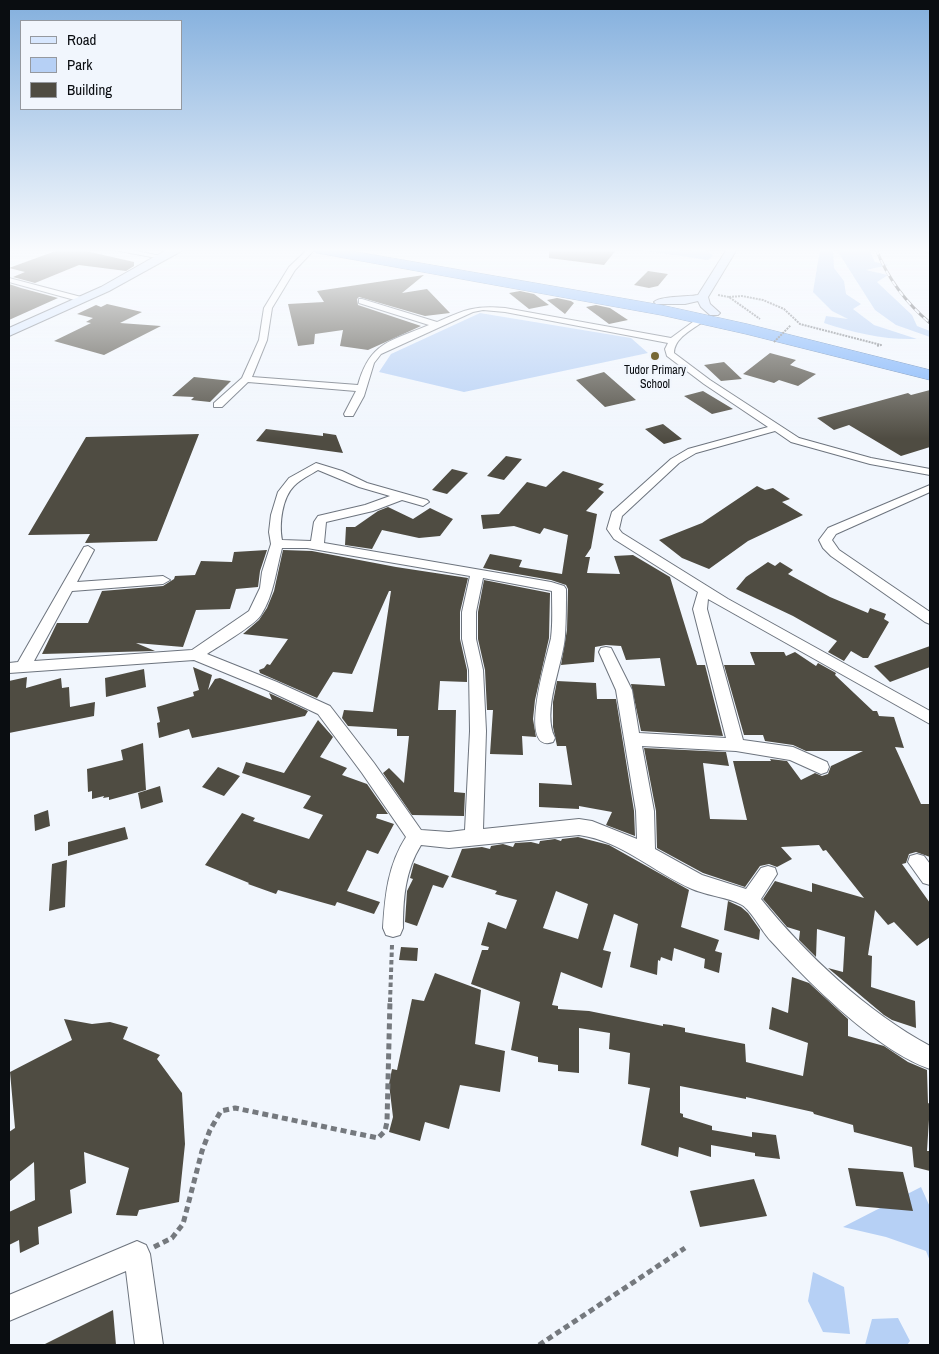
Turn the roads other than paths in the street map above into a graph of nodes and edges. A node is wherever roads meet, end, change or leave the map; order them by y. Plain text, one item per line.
1 (54, 312) edge
2 (267, 312) edge
3 (399, 312) edge
4 (466, 312) edge
5 (515, 312) edge
6 (686, 312) edge
7 (695, 312) edge
8 (707, 312) edge
9 (708, 316) junction
10 (438, 325) junction
11 (9, 332) edge
12 (672, 342) junction
13 (930, 366) edge
14 (930, 375) edge
15 (246, 379) junction
16 (361, 388) junction
17 (218, 405) dead end
18 (348, 414) dead end
19 (776, 428) junction
20 (930, 472) edge
21 (930, 488) edge
22 (402, 496) junction
23 (423, 502) dead end
24 (277, 544) junction
25 (317, 545) junction
26 (88, 550) dead end
27 (478, 574) junction
28 (163, 580) dead end
29 (66, 587) junction
30 (706, 590) junction
31 (930, 619) edge
32 (606, 652) dead end
33 (195, 655) junction
34 (16, 667) edge
35 (930, 718) edge
36 (546, 738) dead end
37 (632, 739) junction
38 (736, 745) junction
39 (821, 767) dead end
40 (416, 837) junction
41 (474, 837) junction
42 (646, 852) junction
43 (917, 862) dead end
44 (768, 874) dead end
45 (930, 877) edge
46 (750, 899) junction
47 (393, 928) road end
48 (930, 1058) edge
49 (9, 1308) edge
50 (149, 1345) edge

1 - 11 main road
2 - 15 street
3 - 10 street
4 - 10 street
5 - 12 street
6 - 9 highway
7 - 9 highway
8 - 9 main road
9 - 12 street
9 - 13 highway
9 - 14 highway
10 - 16 street
12 - 19 street
15 - 16 street
15 - 17 street
16 - 18 street
19 - 20 street
19 - 30 street
21 - 31 street
22 - 23 street
22 - 24 street
22 - 25 street
24 - 25 street
24 - 33 street
25 - 27 street
26 - 29 street
27 - 36 street
27 - 41 street
28 - 29 street
29 - 34 street
30 - 35 street
30 - 38 street
32 - 37 street
33 - 34 street
33 - 40 street
37 - 38 street
37 - 42 street
38 - 39 street
40 - 41 street
40 - 47 street
41 - 42 street
42 - 46 street
43 - 45 street
44 - 46 street
46 - 48 street
49 - 50 street

